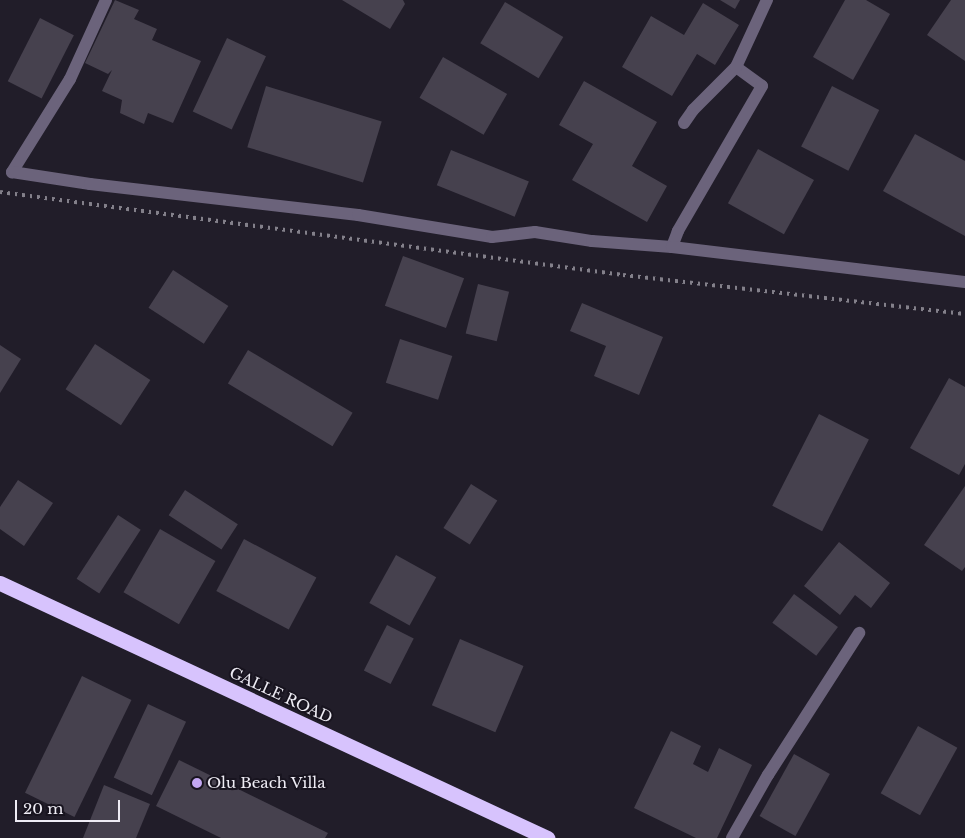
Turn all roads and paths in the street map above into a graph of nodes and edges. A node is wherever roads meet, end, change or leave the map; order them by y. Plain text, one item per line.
1 (106, 0) edge
2 (767, 0) edge
3 (736, 67) junction
4 (684, 123) dead end
5 (672, 246) junction
6 (965, 282) edge
7 (0, 583) edge
8 (859, 633) dead end
9 (547, 838) edge
10 (732, 838) edge

1 - 5 street
2 - 3 street
3 - 4 street
3 - 5 street
5 - 6 street
7 - 9 highway, GALLE ROAD
8 - 10 street

